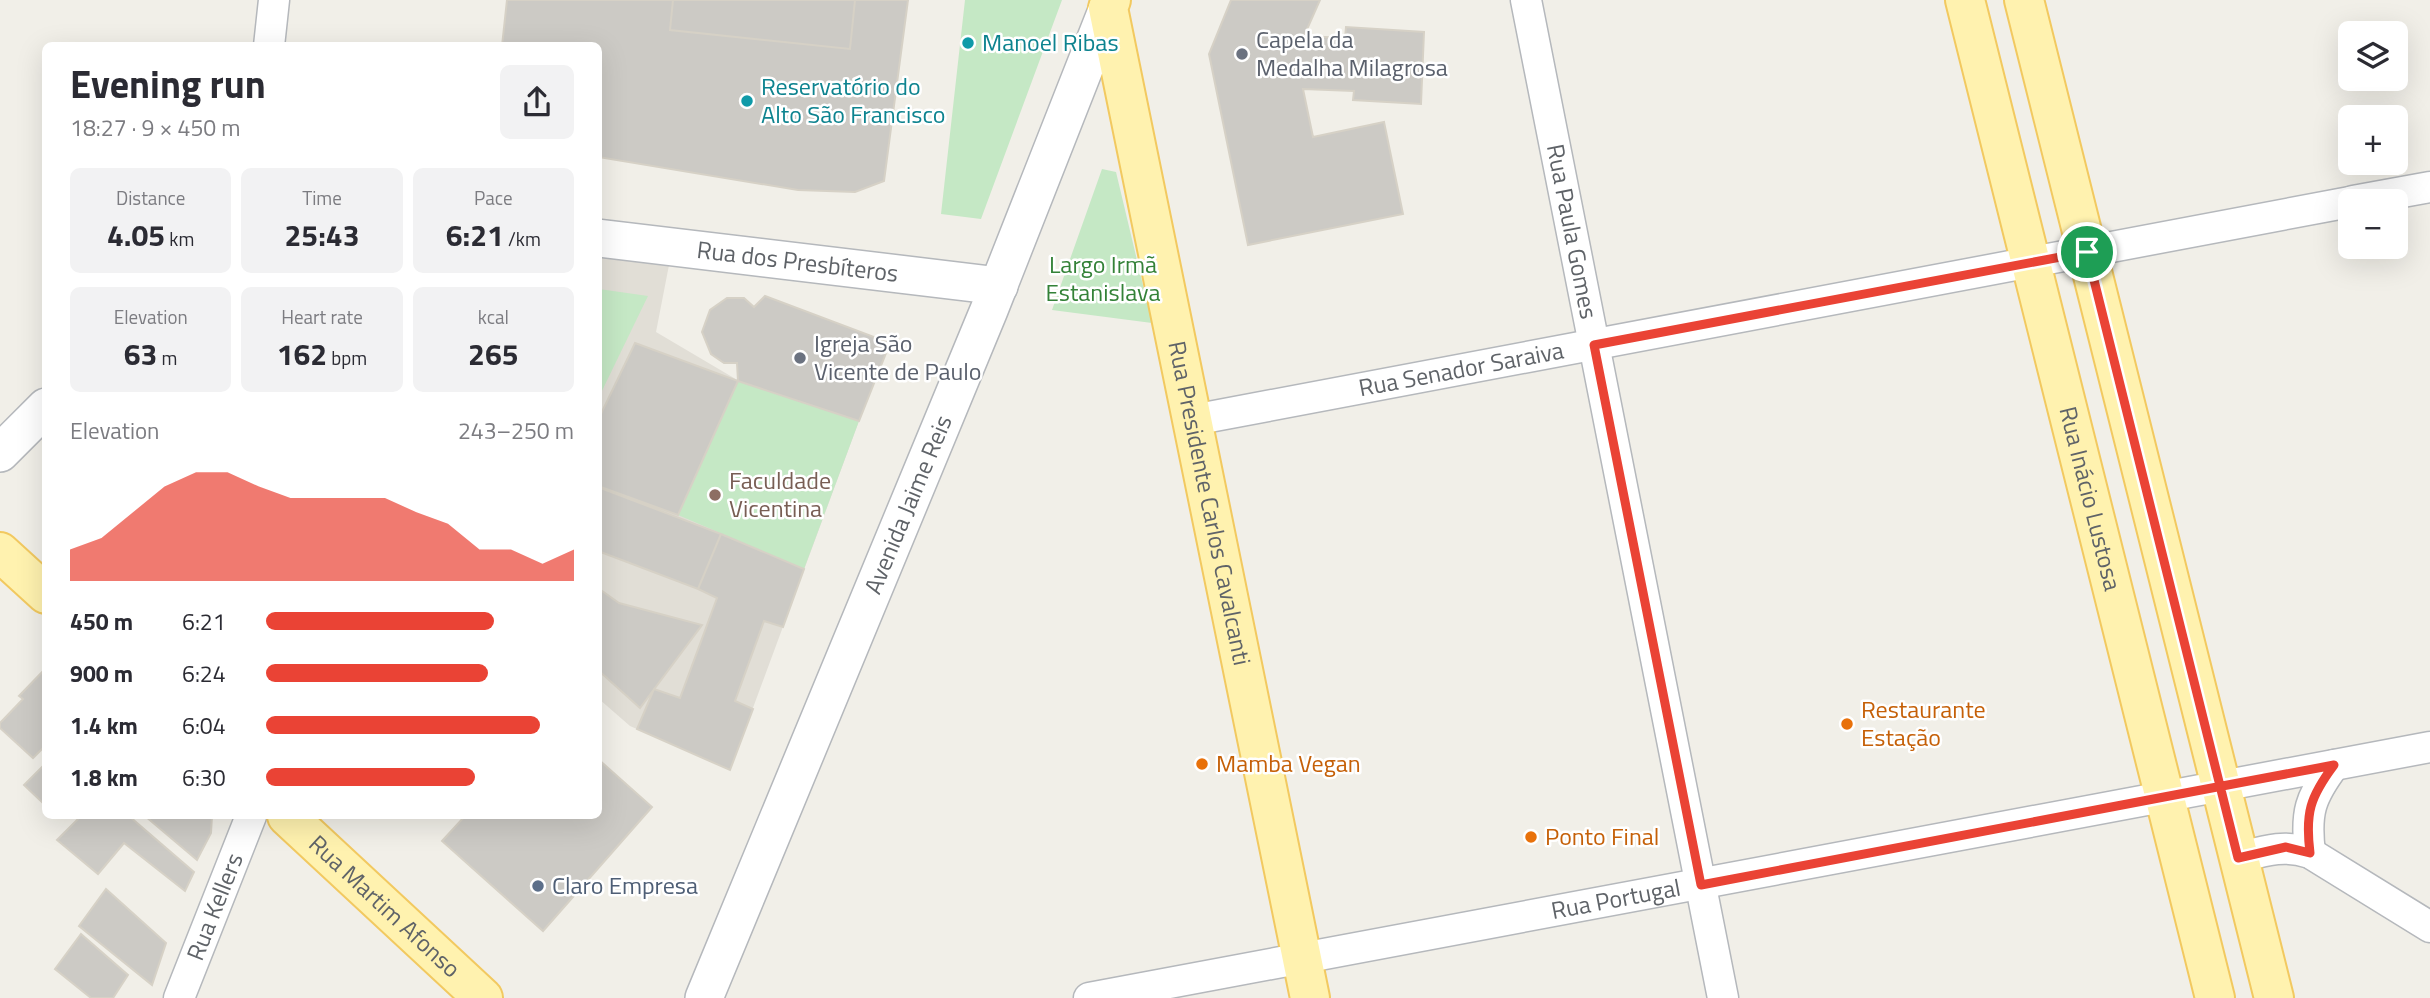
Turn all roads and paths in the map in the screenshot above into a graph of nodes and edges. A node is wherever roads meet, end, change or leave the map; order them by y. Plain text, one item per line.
1 (274, 0) edge
2 (1526, 0) edge
3 (1965, 0) edge
4 (2024, 0) edge
5 (1110, 4) edge
6 (269, 42) edge
7 (2430, 187) edge
8 (2408, 191) edge
9 (2338, 205) edge
10 (602, 239) edge
11 (2087, 252) junction
12 (2030, 262) junction
13 (999, 286) junction
14 (1594, 345) junction
15 (42, 411) edge
16 (1193, 420) junction
17 (0, 453) edge
18 (0, 552) edge
19 (42, 590) edge
20 (2430, 747) edge
21 (2334, 765) junction
22 (2220, 786) junction
23 (2164, 797) junction
24 (250, 819) edge
25 (290, 819) edge
26 (2310, 853) junction
27 (2238, 858) junction
28 (1701, 885) junction
29 (2430, 927) edge
30 (1303, 960) junction
31 (179, 998) edge
32 (483, 998) edge
33 (704, 998) edge
34 (1089, 998) edge
35 (1310, 998) edge
36 (1723, 998) edge
37 (2215, 998) edge
38 (2274, 998) edge

1 - 6 street
2 - 14 street, Rua Paula Gomes
3 - 12 main road, Rua Inácio Lustosa
4 - 11 main road
5 - 13 street, Avenida Jaime Reis
5 - 16 main road, Rua Presidente Carlos Cavalcanti
7 - 8 street, Rua Senador Saraiva
9 - 11 street, Rua Senador Saraiva
10 - 13 street, Rua dos Presbíteros
11 - 12 street, Rua Senador Saraiva
11 - 22 main road
12 - 14 street, Rua Senador Saraiva
12 - 23 main road, Rua Inácio Lustosa
13 - 33 street, Avenida Jaime Reis
14 - 16 street, Rua Senador Saraiva
14 - 28 street, Rua Paula Gomes
15 - 17 street
16 - 30 main road, Rua Presidente Carlos Cavalcanti
18 - 19 main road
20 - 21 street, Rua Portugal
21 - 22 street, Rua Portugal
21 - 26 street
22 - 23 street, Rua Portugal
22 - 27 main road
23 - 28 street, Rua Portugal
23 - 37 main road, Rua Inácio Lustosa
24 - 31 street, Rua Kellers
25 - 32 main road, Rua Martim Afonso
26 - 27 street
26 - 29 street
27 - 38 main road
28 - 30 street, Rua Portugal
28 - 36 street, Rua Paula Gomes
30 - 34 street, Rua Portugal
30 - 35 main road, Rua Presidente Carlos Cavalcanti

